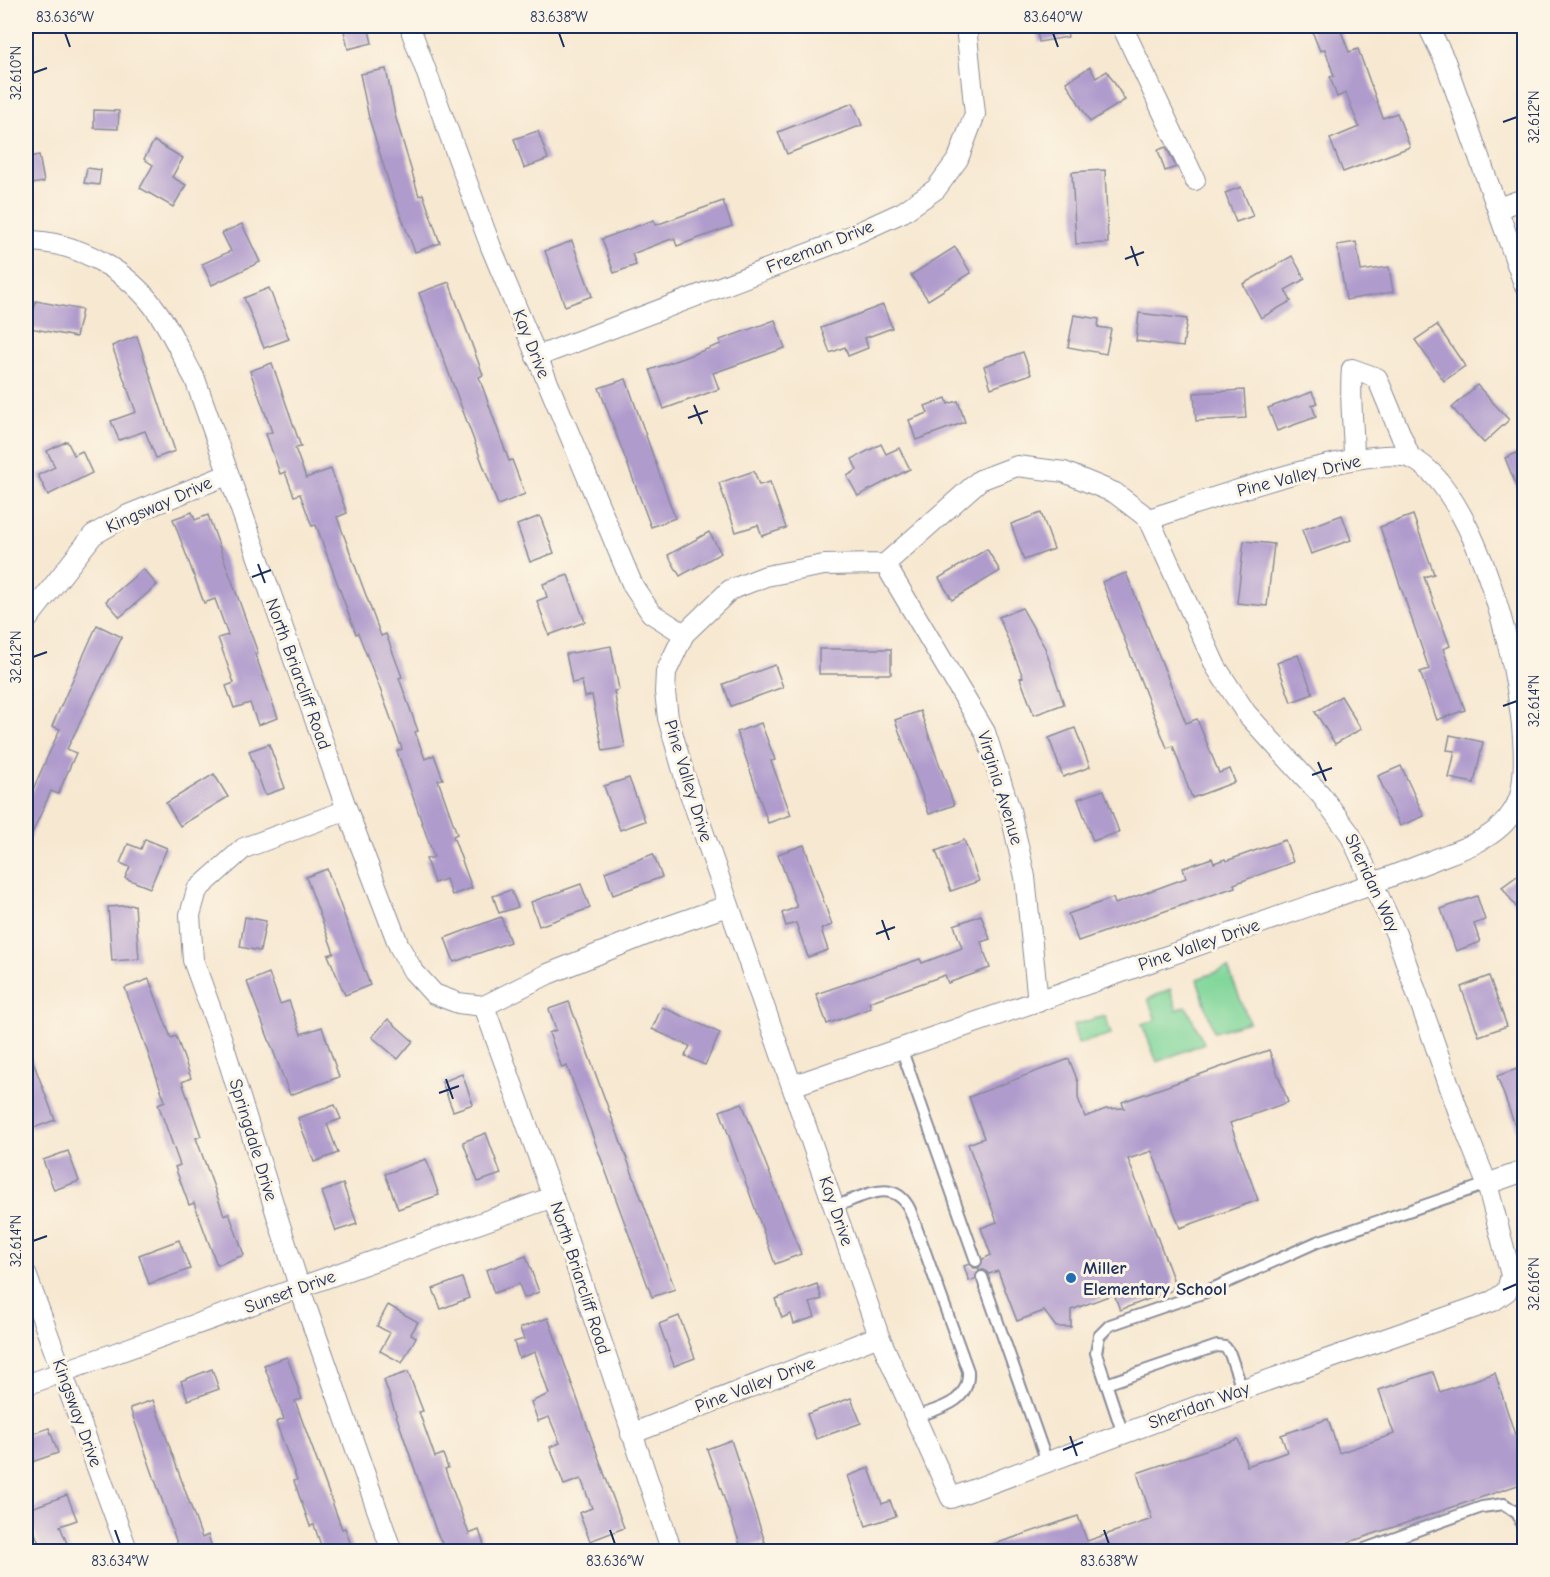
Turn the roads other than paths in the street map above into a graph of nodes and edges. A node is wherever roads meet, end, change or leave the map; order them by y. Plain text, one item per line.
1 (966, 26) edge
2 (1122, 26) edge
3 (1428, 26) edge
4 (412, 33) dead end
5 (1195, 180) dead end
6 (1524, 199) edge
7 (1498, 208) junction
8 (26, 241) edge
9 (1524, 284) edge
10 (536, 357) junction
11 (1410, 457) junction
12 (1354, 458) junction
13 (227, 474) junction
14 (1149, 519) junction
15 (885, 564) junction
16 (26, 621) edge
17 (684, 634) junction
18 (347, 810) junction
19 (1374, 883) junction
20 (727, 906) junction
21 (1038, 1002) junction
22 (484, 1006) junction
23 (901, 1048) junction
24 (792, 1086) junction
25 (1524, 1171) edge
26 (1487, 1184) junction
27 (553, 1197) junction
28 (834, 1207) junction
29 (976, 1261) dead end
30 (26, 1274) edge
31 (982, 1277) dead end
32 (300, 1289) junction
33 (879, 1336) junction
34 (62, 1372) junction
35 (1106, 1384) junction
36 (26, 1385) edge
37 (1242, 1389) junction
38 (915, 1417) junction
39 (631, 1434) junction
40 (1123, 1434) junction
41 (1047, 1462) junction
42 (1524, 1532) edge
43 (128, 1551) edge
44 (392, 1551) edge
45 (672, 1551) edge
46 (1356, 1551) edge

1 - 10 street, Freeman Drive
2 - 5 street
3 - 7 street
4 - 10 street, Kay Drive
6 - 7 street
7 - 9 street
8 - 13 street, North Briarcliff Road
10 - 17 street, Kay Drive
11 - 12 street, Pine Valley Drive
11 - 12 street
11 - 19 street, Pine Valley Drive
12 - 14 street, Pine Valley Drive
13 - 16 street, Kingsway Drive
13 - 18 street, North Briarcliff Road
14 - 15 street
14 - 19 street, Sheridan Way
15 - 17 street, Pine Valley Drive
15 - 21 street, Virginia Avenue
17 - 20 street, Pine Valley Drive
18 - 22 street, North Briarcliff Road
18 - 32 street, Springdale Drive
19 - 21 street, Pine Valley Drive
19 - 26 street, Sheridan Way
20 - 22 street
20 - 24 street, Pine Valley Drive
21 - 23 street, Pine Valley Drive
22 - 27 street, North Briarcliff Road
23 - 24 street, Pine Valley Drive
23 - 29 lane
24 - 28 street, Kay Drive
25 - 26 street
26 - 35 lane
26 - 37 street, Sheridan Way
27 - 32 street, Sunset Drive
27 - 39 street, North Briarcliff Road
28 - 33 street, Kay Drive
28 - 38 lane
30 - 34 street, Kingsway Drive
31 - 41 lane
32 - 34 street, Sunset Drive
32 - 44 street, Springdale Drive
33 - 38 street, Sheridan Way
33 - 39 street, Pine Valley Drive
34 - 36 street, Sunset Drive
34 - 43 street, Kingsway Drive
35 - 37 lane
35 - 40 lane
37 - 40 street, Sheridan Way
38 - 41 street, Sheridan Way
39 - 45 street, North Briarcliff Road
40 - 41 street, Sheridan Way
42 - 46 lane

